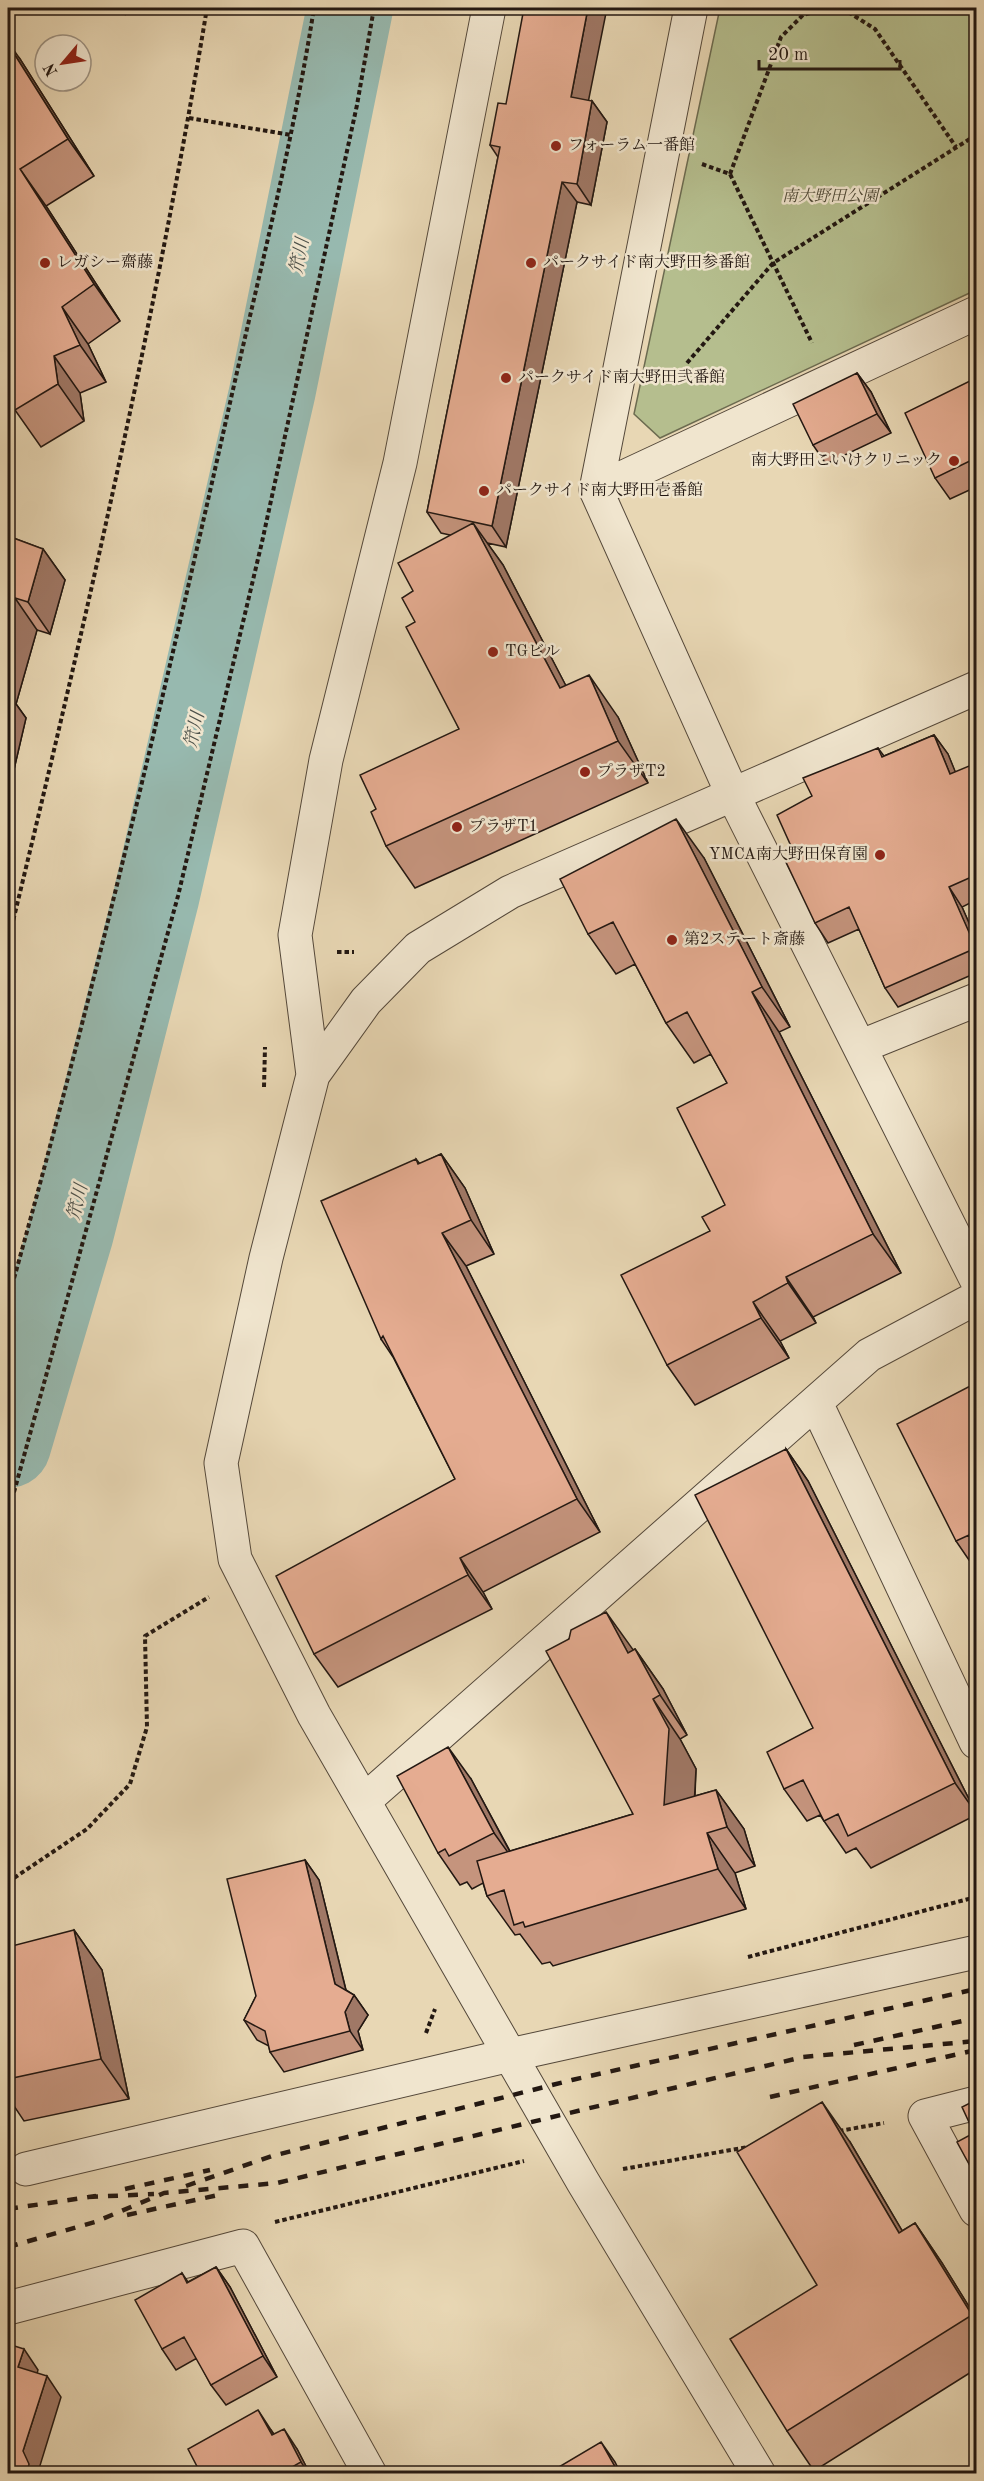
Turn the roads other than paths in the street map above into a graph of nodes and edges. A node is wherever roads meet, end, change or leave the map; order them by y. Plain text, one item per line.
1 (489, 8) edge
2 (691, 8) edge
3 (976, 313) edge
4 (596, 490) junction
5 (976, 688) edge
6 (732, 793) junction
7 (976, 999) edge
8 (862, 1046) junction
9 (312, 1075) junction
10 (976, 1279) edge
11 (976, 1298) edge
12 (816, 1403) junction
13 (976, 1742) edge
14 (364, 1801) junction
15 (976, 1952) edge
16 (510, 2055) junction
17 (976, 2103) edge
18 (26, 2169) dead end
19 (976, 2210) edge
20 (8, 2308) edge
21 (370, 2474) edge
22 (759, 2474) edge

1 - 9 street
2 - 4 street
3 - 4 street
4 - 6 street
5 - 6 street
6 - 8 street
6 - 9 street
7 - 8 street
8 - 10 street
9 - 14 street
11 - 12 street
12 - 13 street
12 - 14 street
14 - 16 street
15 - 16 street
16 - 18 street
16 - 22 street
17 - 19 street
20 - 21 street

